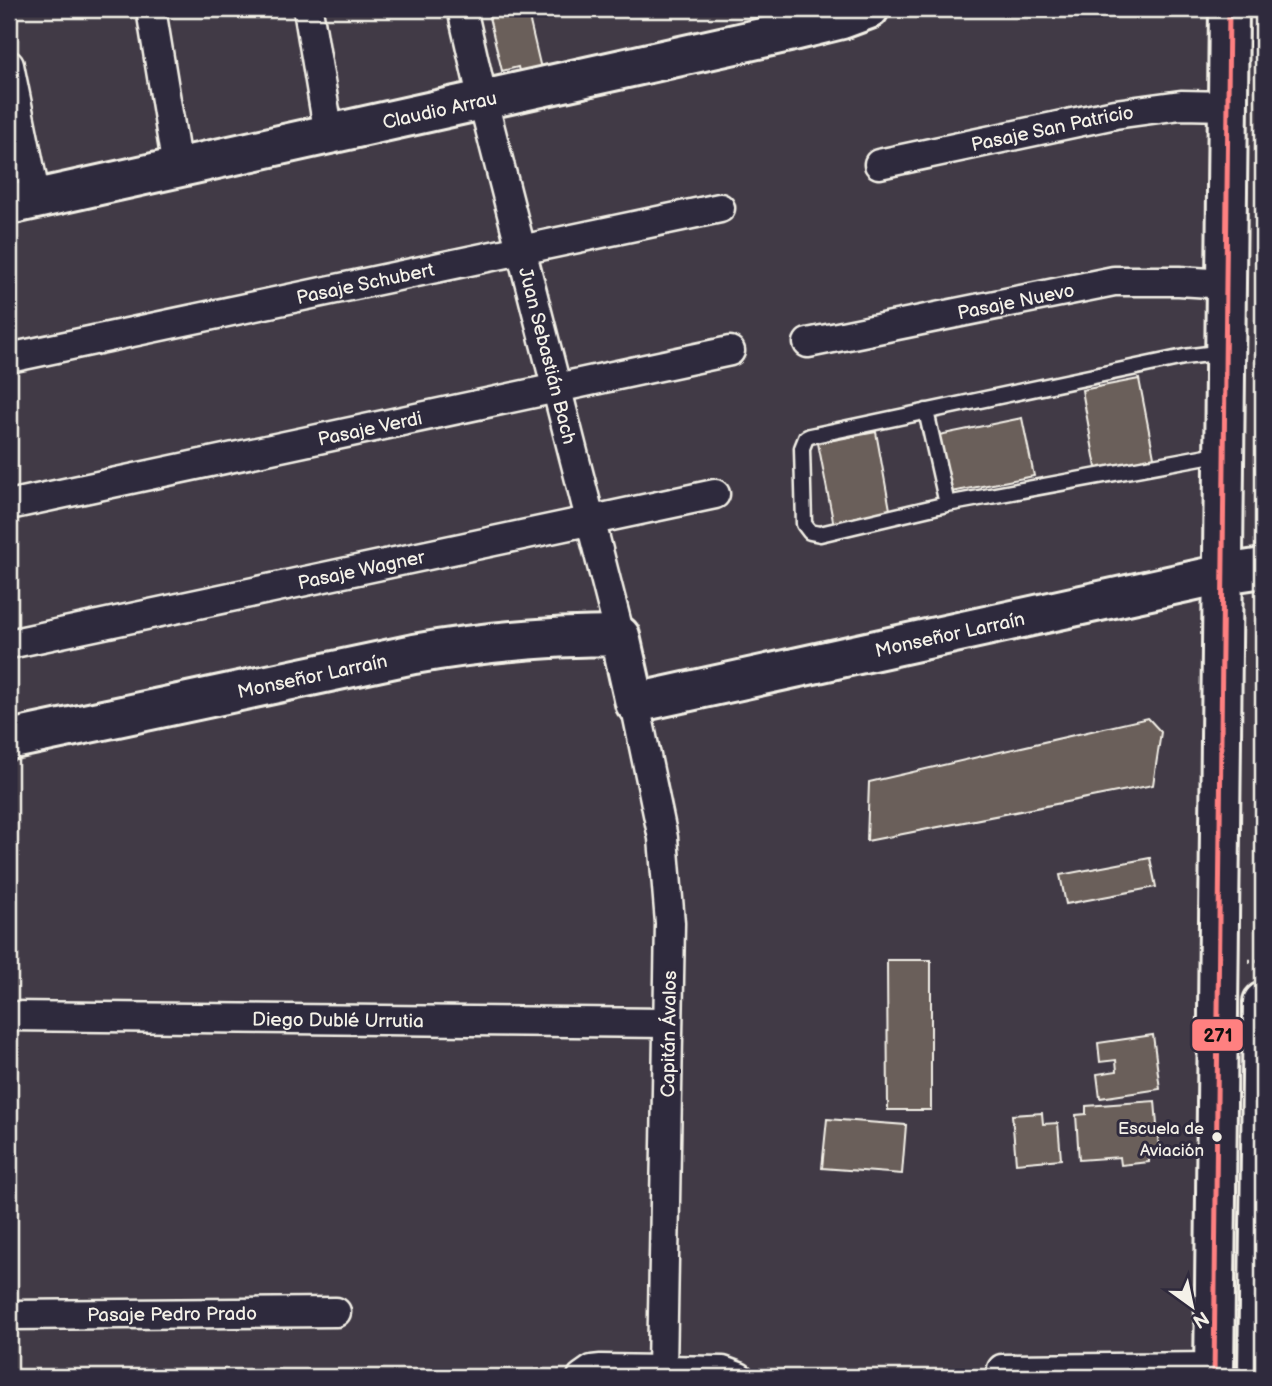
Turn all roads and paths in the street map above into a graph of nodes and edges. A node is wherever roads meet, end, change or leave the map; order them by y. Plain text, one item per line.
1 (151, 9) edge
2 (308, 9) edge
3 (462, 9) edge
4 (1229, 9) edge
5 (851, 12) edge
6 (9, 65) edge
7 (483, 101) junction
8 (1228, 106) junction
9 (330, 135) junction
10 (879, 164) dead end
11 (177, 168) junction
12 (22, 202) edge
13 (720, 208) dead end
14 (521, 250) junction
15 (1226, 284) junction
16 (808, 343) dead end
17 (730, 351) dead end
18 (1226, 352) junction
19 (9, 358) edge
20 (556, 388) junction
21 (926, 411) junction
22 (1224, 453) junction
23 (715, 494) dead end
24 (947, 504) junction
25 (9, 505) edge
26 (590, 520) junction
27 (1263, 568) edge
28 (1223, 574) junction
29 (620, 636) junction
30 (9, 643) edge
31 (635, 702) junction
32 (9, 740) edge
33 (1263, 1002) edge
34 (9, 1016) edge
35 (667, 1023) junction
36 (336, 1312) dead end
37 (9, 1315) edge
38 (1002, 1369) dead end
39 (662, 1370) junction
40 (1214, 1372) edge
41 (582, 1377) edge
42 (739, 1377) edge
43 (1258, 1377) edge

1 - 11 street
2 - 9 street
3 - 7 street, Juan Sebastián Bach
4 - 8 street
5 - 7 street, Claudio Arrau
6 - 12 street
7 - 9 street, Claudio Arrau
7 - 14 street, Juan Sebastián Bach
8 - 10 street, Pasaje San Patricio
8 - 15 street
9 - 11 street, Claudio Arrau
11 - 12 street, Claudio Arrau
13 - 14 street, Pasaje Schubert
14 - 19 street, Pasaje Schubert
14 - 20 street, Juan Sebastián Bach
15 - 16 street, Pasaje Nuevo
15 - 18 street
17 - 20 street, Pasaje Verdi
18 - 21 lane
18 - 22 street
20 - 25 street, Pasaje Verdi
20 - 26 street, Juan Sebastián Bach
21 - 24 lane
21 - 24 lane
22 - 24 lane
22 - 28 street
23 - 26 street, Pasaje Wagner
26 - 29 street, Juan Sebastián Bach
26 - 30 street, Pasaje Wagner
27 - 28 street, Monseñor Larraín
28 - 31 street, Monseñor Larraín
28 - 40 street
29 - 31 street, Juan Sebastián Bach
29 - 32 street, Monseñor Larraín
31 - 35 street, Capitán Ávalos
33 - 43 street
34 - 35 street, Diego Dublé Urrutia
35 - 39 street, Capitán Ávalos
36 - 37 street, Pasaje Pedro Prado
38 - 40 street
39 - 41 street
39 - 42 street

